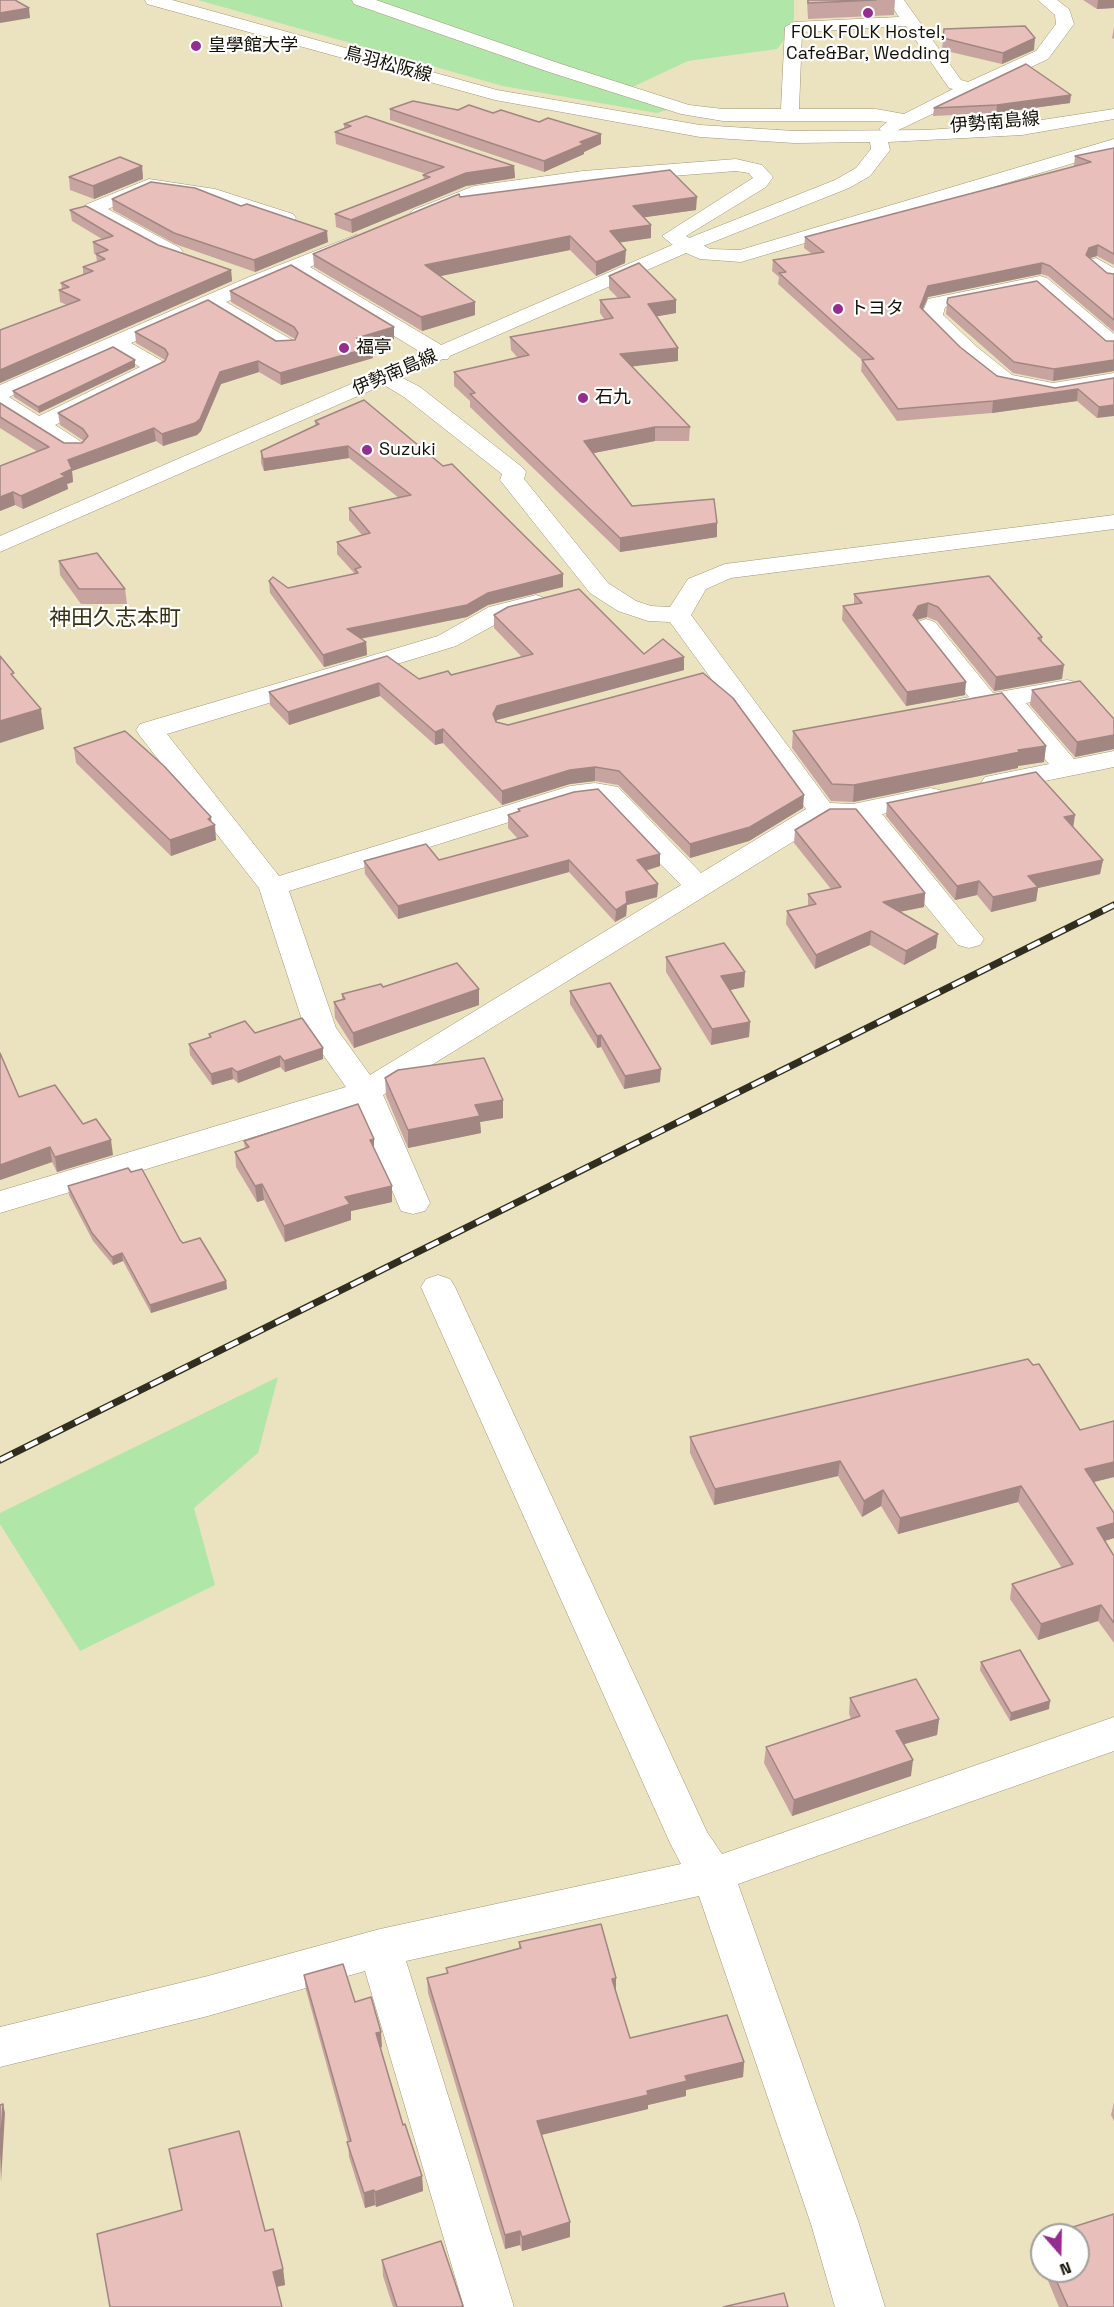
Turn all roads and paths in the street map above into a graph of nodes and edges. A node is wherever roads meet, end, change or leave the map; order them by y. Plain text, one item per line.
1 (153, 0) edge
2 (360, 0) edge
3 (896, 0) edge
4 (1046, 0) edge
5 (911, 21) junction
6 (969, 88) junction
7 (1114, 109) edge
8 (1114, 114) edge
9 (790, 115) junction
10 (626, 119) junction
11 (904, 119) junction
12 (883, 133) junction
13 (976, 133) junction
14 (752, 135) junction
15 (1114, 145) edge
16 (505, 166) edge
17 (825, 169) junction
18 (549, 181) junction
19 (791, 203) junction
20 (302, 224) edge
21 (397, 224) edge
22 (322, 231) edge
23 (375, 233) edge
24 (353, 242) junction
25 (686, 246) junction
26 (189, 258) edge
27 (1095, 264) edge
28 (294, 266) junction
29 (234, 273) dead end
30 (1114, 278) edge
31 (256, 281) junction
32 (210, 301) junction
33 (1114, 322) edge
34 (1090, 325) junction
35 (115, 343) junction
36 (1114, 345) edge
37 (286, 346) edge
38 (440, 354) junction
39 (387, 376) junction
40 (1114, 380) edge
41 (0, 393) edge
42 (0, 401) edge
43 (39, 425) junction
44 (75, 448) edge
45 (1114, 522) edge
46 (0, 545) edge
47 (581, 592) junction
48 (678, 615) junction
49 (926, 627) edge
50 (1067, 688) edge
51 (997, 700) junction
52 (941, 709) edge
53 (1114, 759) edge
54 (1067, 768) junction
55 (863, 810) junction
56 (822, 811) junction
57 (273, 887) junction
58 (699, 887) junction
59 (969, 939) dead end
60 (366, 1092) junction
61 (0, 1202) edge
62 (413, 1203) dead end
63 (438, 1287) dead end
64 (1114, 1734) edge
65 (713, 1875) junction
66 (380, 1948) junction
67 (0, 2046) edge
68 (489, 2307) edge
69 (860, 2307) edge

1 - 10 street, 鳥羽松阪線
2 - 9 street
3 - 5 street
4 - 6 street
5 - 6 street
5 - 9 street
6 - 11 street
7 - 12 street, 伊勢南島線
8 - 13 street, 伊勢南島線
9 - 11 street
10 - 12 street, 鳥羽松阪線
10 - 14 street, 鳥羽松阪線
11 - 12 street
12 - 13 street, 伊勢南島線
12 - 14 street, 鳥羽松阪線
12 - 17 street, 伊勢南島線
12 - 19 street, 伊勢南島線
13 - 19 street
14 - 17 street
15 - 25 street
16 - 18 street
17 - 19 street, 伊勢南島線
18 - 21 street
18 - 25 street
19 - 25 street, 伊勢南島線
20 - 26 street
22 - 24 street
23 - 24 street
24 - 28 street
25 - 38 street, 伊勢南島線
27 - 30 street
28 - 31 street
28 - 38 street
29 - 31 street
31 - 32 street
32 - 35 street
32 - 37 street
33 - 34 street
34 - 36 street
34 - 40 street
35 - 41 street
35 - 43 street
38 - 39 street, 伊勢南島線
39 - 46 street, 伊勢南島線
39 - 47 street
42 - 43 street
43 - 44 street
45 - 48 street
47 - 48 street
47 - 57 street
48 - 56 street
49 - 51 street
50 - 51 street
51 - 52 street
51 - 54 street
53 - 54 street
54 - 55 street
55 - 56 street
55 - 59 street
56 - 58 street
57 - 58 street
57 - 60 street
58 - 60 street
60 - 61 street
60 - 62 street
63 - 65 street
64 - 65 street
65 - 66 street
65 - 69 street
66 - 67 street
66 - 68 street

